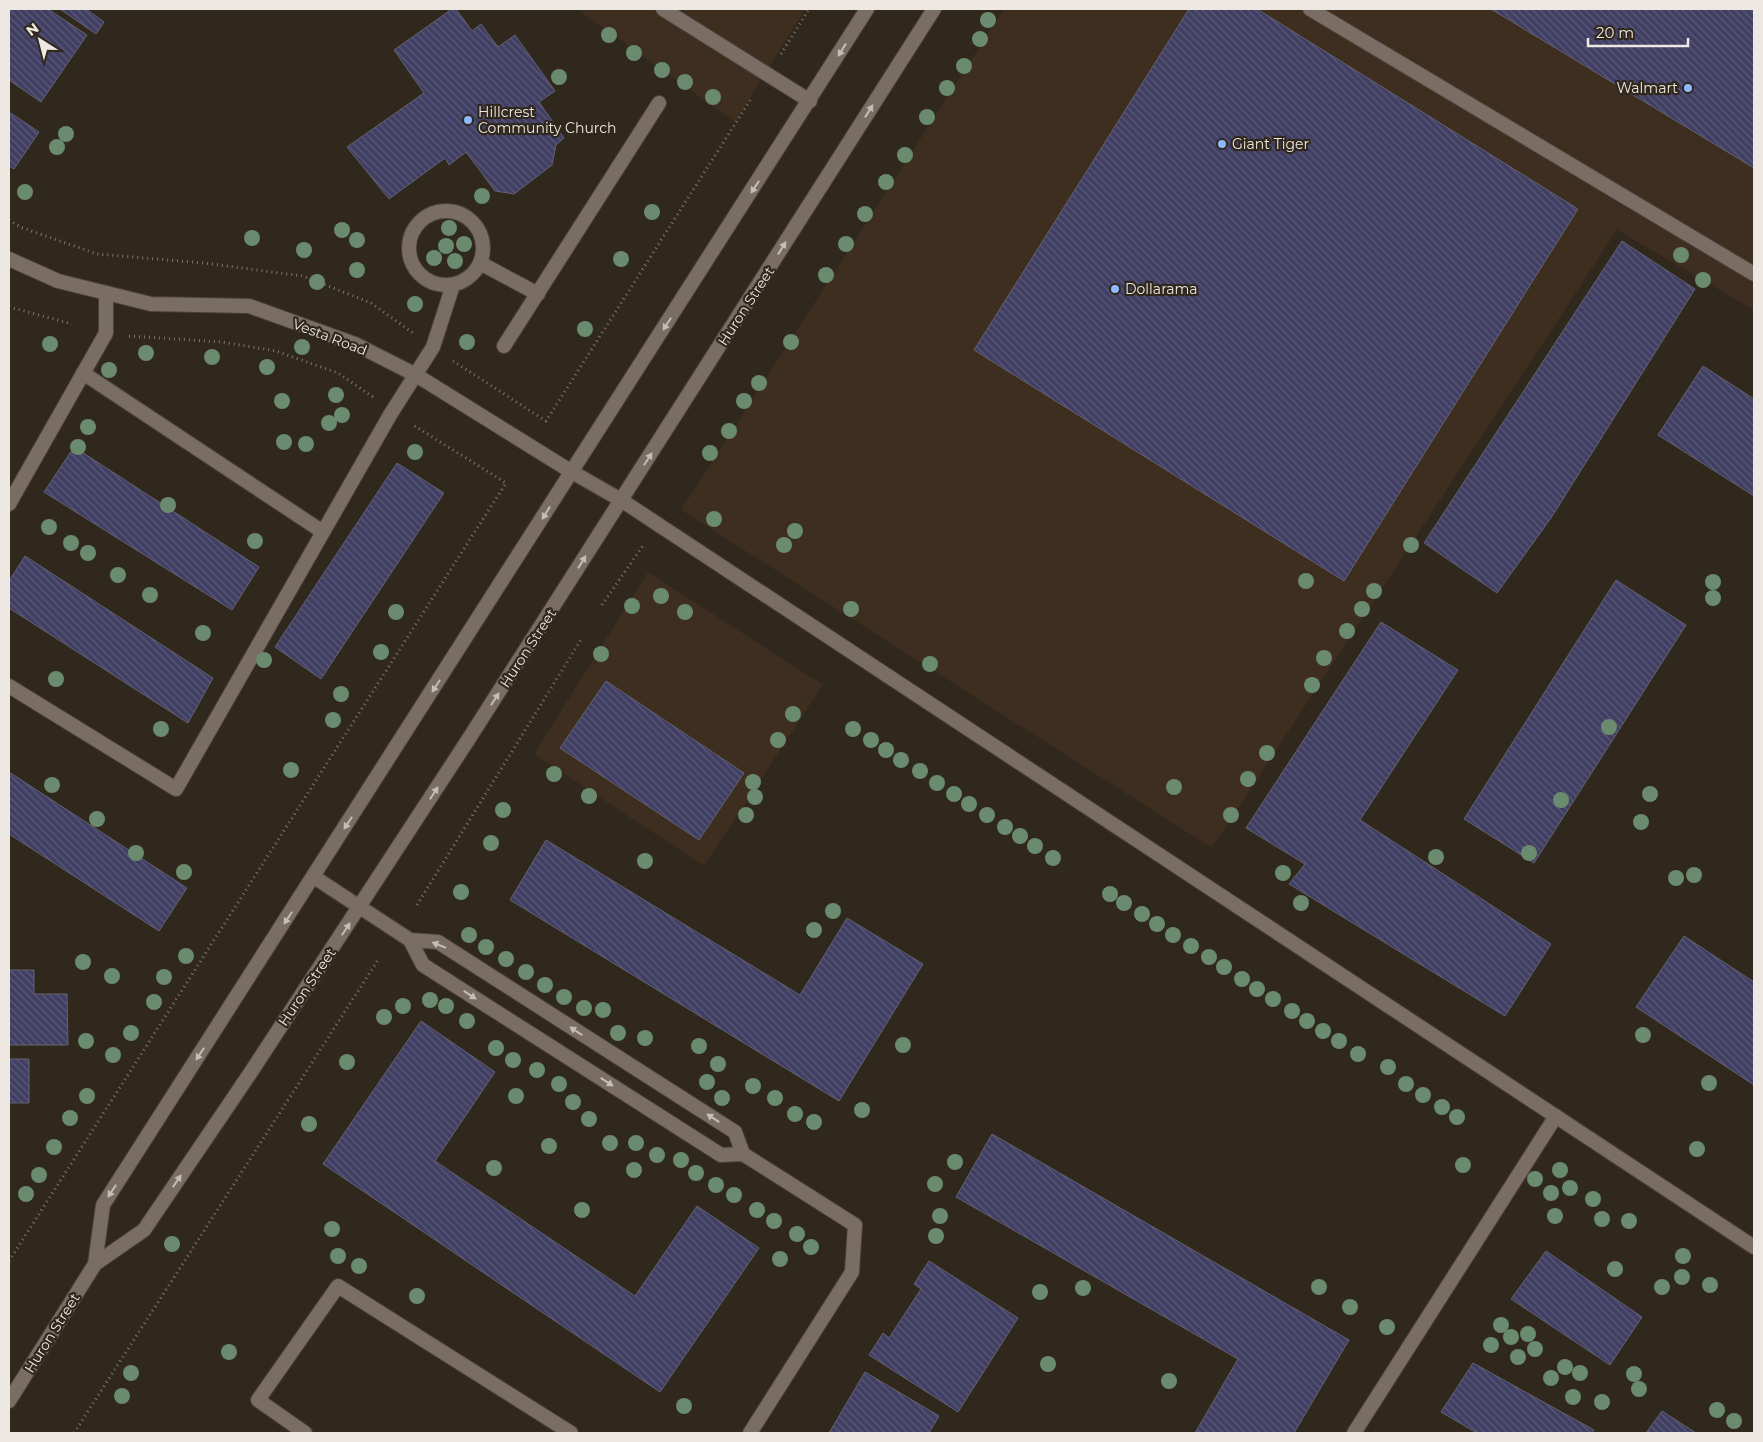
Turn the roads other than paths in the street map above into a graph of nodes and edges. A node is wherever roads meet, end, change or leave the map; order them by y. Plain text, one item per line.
1 (663, 9) edge
2 (868, 9) edge
3 (934, 9) edge
4 (1310, 9) edge
5 (810, 101) junction
6 (659, 103) dead end
7 (9, 260) edge
8 (480, 263) junction
9 (1754, 274) edge
10 (453, 284) junction
11 (106, 293) junction
12 (538, 294) junction
13 (504, 346) dead end
14 (83, 373) junction
15 (416, 375) junction
16 (572, 472) junction
17 (622, 500) junction
18 (9, 504) edge
19 (323, 532) junction
20 (9, 686) edge
21 (314, 876) junction
22 (361, 907) junction
23 (410, 940) junction
24 (1556, 1116) junction
25 (743, 1154) junction
26 (1754, 1247) edge
27 (95, 1264) junction
28 (9, 1401) edge
29 (305, 1433) edge
30 (571, 1433) edge
31 (750, 1433) edge
32 (1354, 1433) edge

1 - 5 main road
2 -> 5 main road, Huron Street
17 -> 3 main road, Huron Street
4 - 9 main road
5 -> 16 main road, Huron Street
6 - 12 main road
7 - 11 main road, Vesta Road
8 - 10 main road
8 - 10 main road
8 - 12 main road
10 - 15 main road
11 - 14 main road
11 - 15 main road, Vesta Road
12 - 13 main road
14 - 18 main road
14 - 19 main road
15 - 16 main road, Vesta Road
15 - 19 main road
16 - 17 main road, Vesta Road
16 -> 21 main road, Huron Street
22 -> 17 main road, Huron Street
17 - 24 main road, Vesta Road
19 - 20 main road
21 - 22 main road
21 -> 27 main road, Huron Street
22 - 23 main road
27 -> 22 main road, Huron Street
23 -> 25 main road
25 -> 23 main road
24 - 26 main road, Vesta Road
24 - 32 main road
25 - 31 main road
27 - 28 main road, Huron Street
29 - 30 main road

